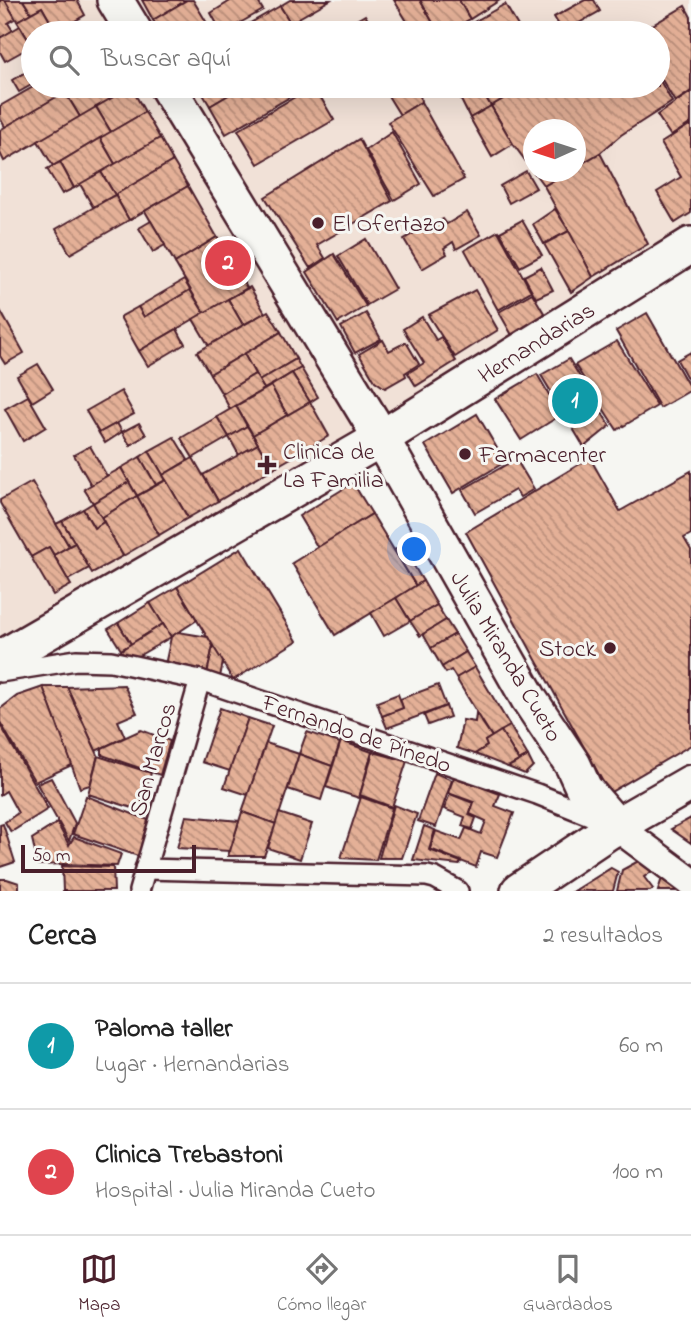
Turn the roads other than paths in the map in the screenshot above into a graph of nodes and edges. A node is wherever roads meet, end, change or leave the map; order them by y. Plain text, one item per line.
1 (115, 0) edge
2 (128, 21) edge
3 (174, 98) edge
4 (691, 245) edge
5 (380, 439) junction
6 (0, 659) edge
7 (0, 672) edge
8 (200, 680) junction
9 (691, 783) edge
10 (616, 826) junction
11 (145, 869) junction
12 (691, 882) edge
13 (139, 891) edge
14 (458, 891) edge
15 (519, 891) edge

1 - 2 highway
3 - 5 highway, Julia Miranda Cueto
4 - 5 highway, Hernandarias
5 - 6 highway, Hernandarias
5 - 10 highway, Julia Miranda Cueto
7 - 8 street, Fernando de Pinedo
8 - 10 street, Fernando de Pinedo
8 - 11 street, San Marcos
9 - 10 highway
10 - 12 main road, Fernando de Pinedo
10 - 15 highway
11 - 13 street, San Marcos
11 - 14 street

